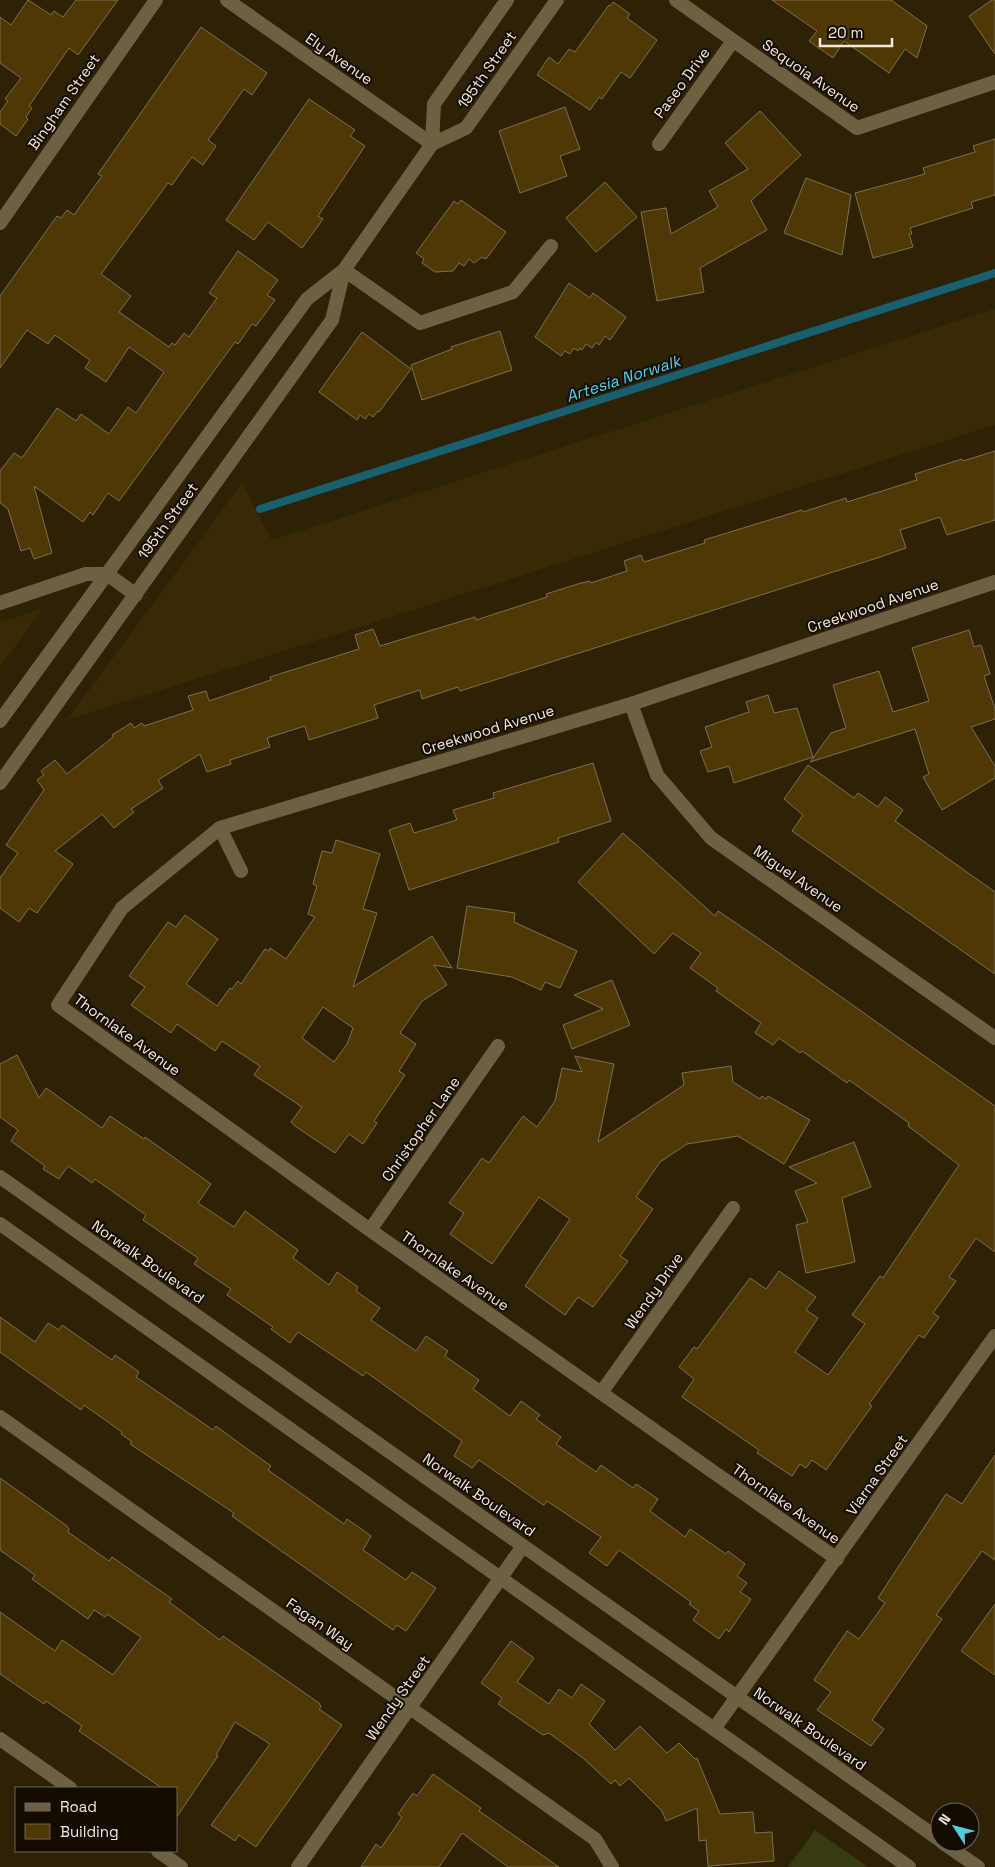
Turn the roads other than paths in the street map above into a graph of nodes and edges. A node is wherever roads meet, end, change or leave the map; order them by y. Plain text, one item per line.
1 (156, 0) edge
2 (227, 0) edge
3 (507, 0) edge
4 (557, 0) edge
5 (676, 0) edge
6 (733, 41) junction
7 (995, 82) edge
8 (432, 144) junction
9 (659, 144) dead end
10 (0, 223) edge
11 (551, 246) dead end
12 (344, 270) junction
13 (107, 574) junction
14 (995, 582) edge
15 (136, 595) junction
16 (0, 603) edge
17 (631, 704) junction
18 (0, 721) edge
19 (0, 783) edge
20 (220, 828) junction
21 (241, 871) dead end
22 (58, 1005) joint
23 (995, 1038) edge
24 (498, 1046) dead end
25 (0, 1177) edge
26 (733, 1208) dead end
27 (0, 1224) edge
28 (370, 1230) junction
29 (995, 1336) edge
30 (601, 1393) junction
31 (0, 1417) edge
32 (523, 1546) junction
33 (837, 1560) junction
34 (501, 1578) junction
35 (737, 1697) junction
36 (410, 1708) junction
37 (714, 1729) junction
38 (0, 1739) edge
39 (69, 1787) edge
40 (930, 1833) edge
41 (159, 1852) edge
42 (957, 1852) edge
43 (181, 1867) edge
44 (298, 1867) edge
45 (612, 1867) edge
46 (909, 1867) edge
47 (978, 1867) edge

1 - 10 street, Bingham Street
2 - 8 street, Ely Avenue
3 - 8 street, 195th Street
4 - 8 street, 195th Street
5 - 6 street, Sequoia Avenue
6 - 7 street, Sequoia Avenue
6 - 9 street, Paseo Drive
8 - 12 street, 195th Street
11 - 12 street
12 - 13 street, 195th Street
12 - 15 street, 195th Street
13 - 15 street
13 - 16 street
13 - 18 street, 195th Street
14 - 17 street, Creekwood Avenue
15 - 19 street, 195th Street
17 - 20 street, Creekwood Avenue
17 - 23 street, Miguel Avenue
20 - 21 street
20 - 22 street, Creekwood Avenue
22 - 28 street, Thornlake Avenue
24 - 28 street, Christopher Lane
25 - 32 street, Norwalk Boulevard
26 - 30 street, Wendy Drive
27 - 34 street
28 - 30 street, Thornlake Avenue
29 - 33 street, Viarna Street
30 - 33 street, Thornlake Avenue
31 - 36 street, Fagan Way
32 - 34 street, Wendy Street
32 - 35 street, Norwalk Boulevard
33 - 35 street, Viarna Street
34 - 36 street, Wendy Street
34 - 37 street
35 - 37 street, Viarna Street
35 - 40 street, Norwalk Boulevard
36 - 44 street, Wendy Street
36 - 45 street, Fagan Way
37 - 46 street
38 - 39 street
41 - 43 street
42 - 47 street, Norwalk Boulevard

